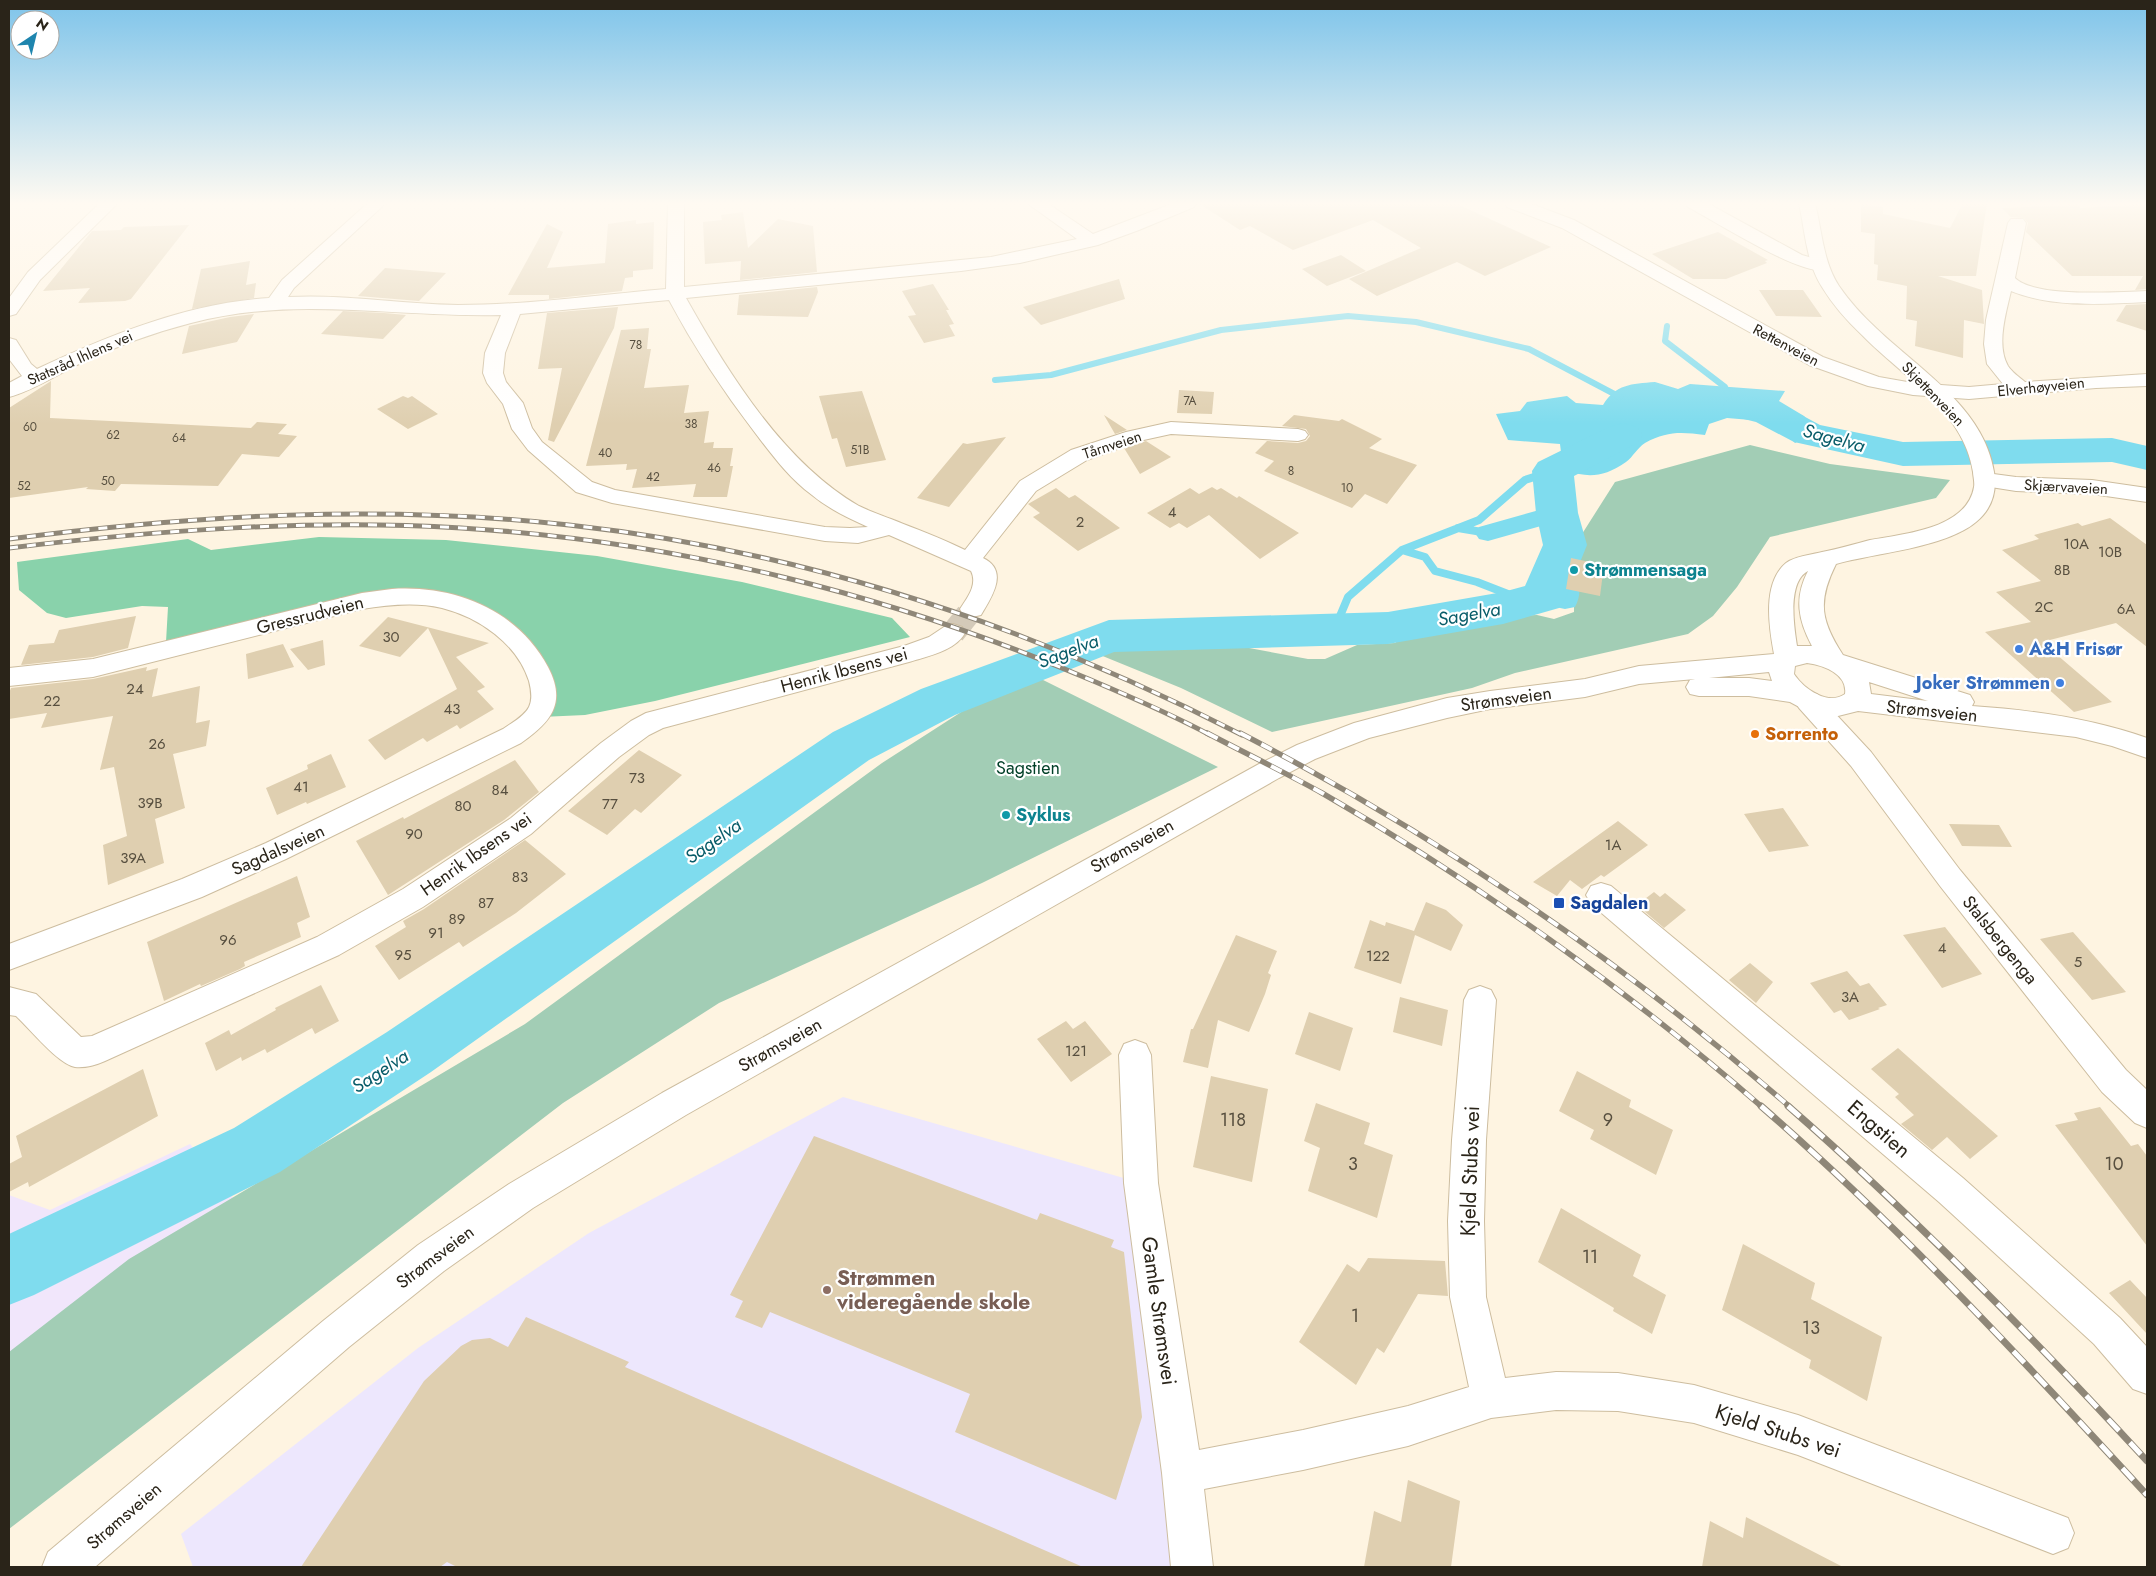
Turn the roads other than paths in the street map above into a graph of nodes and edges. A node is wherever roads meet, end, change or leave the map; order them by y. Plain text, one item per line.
1 (34, 277) edge
2 (296, 277) edge
3 (674, 277) edge
4 (854, 277) edge
5 (1662, 277) edge
6 (1826, 277) edge
7 (2005, 278) joint
8 (675, 294) junction
9 (2147, 297) edge
10 (276, 303) junction
11 (513, 309) junction
12 (9, 310) edge
13 (9, 344) edge
14 (35, 377) junction
15 (2147, 380) edge
16 (2021, 389) junction
17 (9, 391) edge
18 (1935, 391) junction
19 (1298, 436) dead end
20 (1984, 472) junction
21 (2147, 495) edge
22 (888, 527) junction
23 (969, 560) junction
24 (1826, 560) junction
25 (972, 609) tunnel mouth
26 (953, 633) tunnel mouth
27 (1785, 661) junction
28 (1835, 661) junction
29 (9, 678) edge
30 (1585, 688) junction
31 (1801, 697) junction
32 (1850, 703) junction
33 (535, 717) joint
34 (2010, 718) junction
35 (2147, 748) edge
36 (1861, 759) junction
37 (1601, 895) dead end
38 (9, 957) edge
39 (1480, 1000) dead end
40 (9, 1001) edge
41 (1135, 1054) dead end
42 (2147, 1112) edge
43 (2147, 1375) edge
44 (1491, 1399) junction
45 (1182, 1473) junction
46 (2053, 1533) dead end
47 (63, 1567) edge
48 (1192, 1567) edge

1 - 12 street
2 - 10 street
3 - 8 street
4 - 8 street, Statsråd Ihlens vei
5 - 18 street, Rettenveien
6 - 18 street, Skjettenveien
7 - 9 street
7 - 16 street
8 - 11 street, Statsråd Ihlens vei
8 - 22 street
10 - 11 street, Statsråd Ihlens vei
10 - 14 street, Statsråd Ihlens vei
11 - 22 street
13 - 14 street
14 - 17 street, Statsråd Ihlens vei
15 - 16 street, Elverhøyveien
16 - 18 street, Elverhøyveien
18 - 20 street, Skjettenveien
19 - 23 street, Tårnveien
20 - 21 street, Skjærvaveien
20 - 24 street
22 - 23 street
23 - 25 street
24 - 27 street
24 - 28 street
26 - 40 street, Henrik Ibsens vei
27 - 28 street
27 - 30 street, Strømsveien
27 - 31 street
28 - 32 street
28 - 34 street, Strømsveien
29 - 33 street, Gressrudveien
30 - 31 street, Strømsveien
30 - 47 street, Strømsveien
31 - 32 street
31 - 36 street, Stalsbergenga
32 - 34 street, Strømsveien
32 - 36 street
33 - 38 street, Sagdalsveien
34 - 35 street, Strømsveien
36 - 42 street, Stalsbergenga
37 - 43 street, Engstien
39 - 44 street, Kjeld Stubs vei
41 - 45 street, Gamle Strømsvei
44 - 45 street, Kjeld Stubs vei
44 - 46 street, Kjeld Stubs vei
45 - 48 street, Gamle Strømsvei

